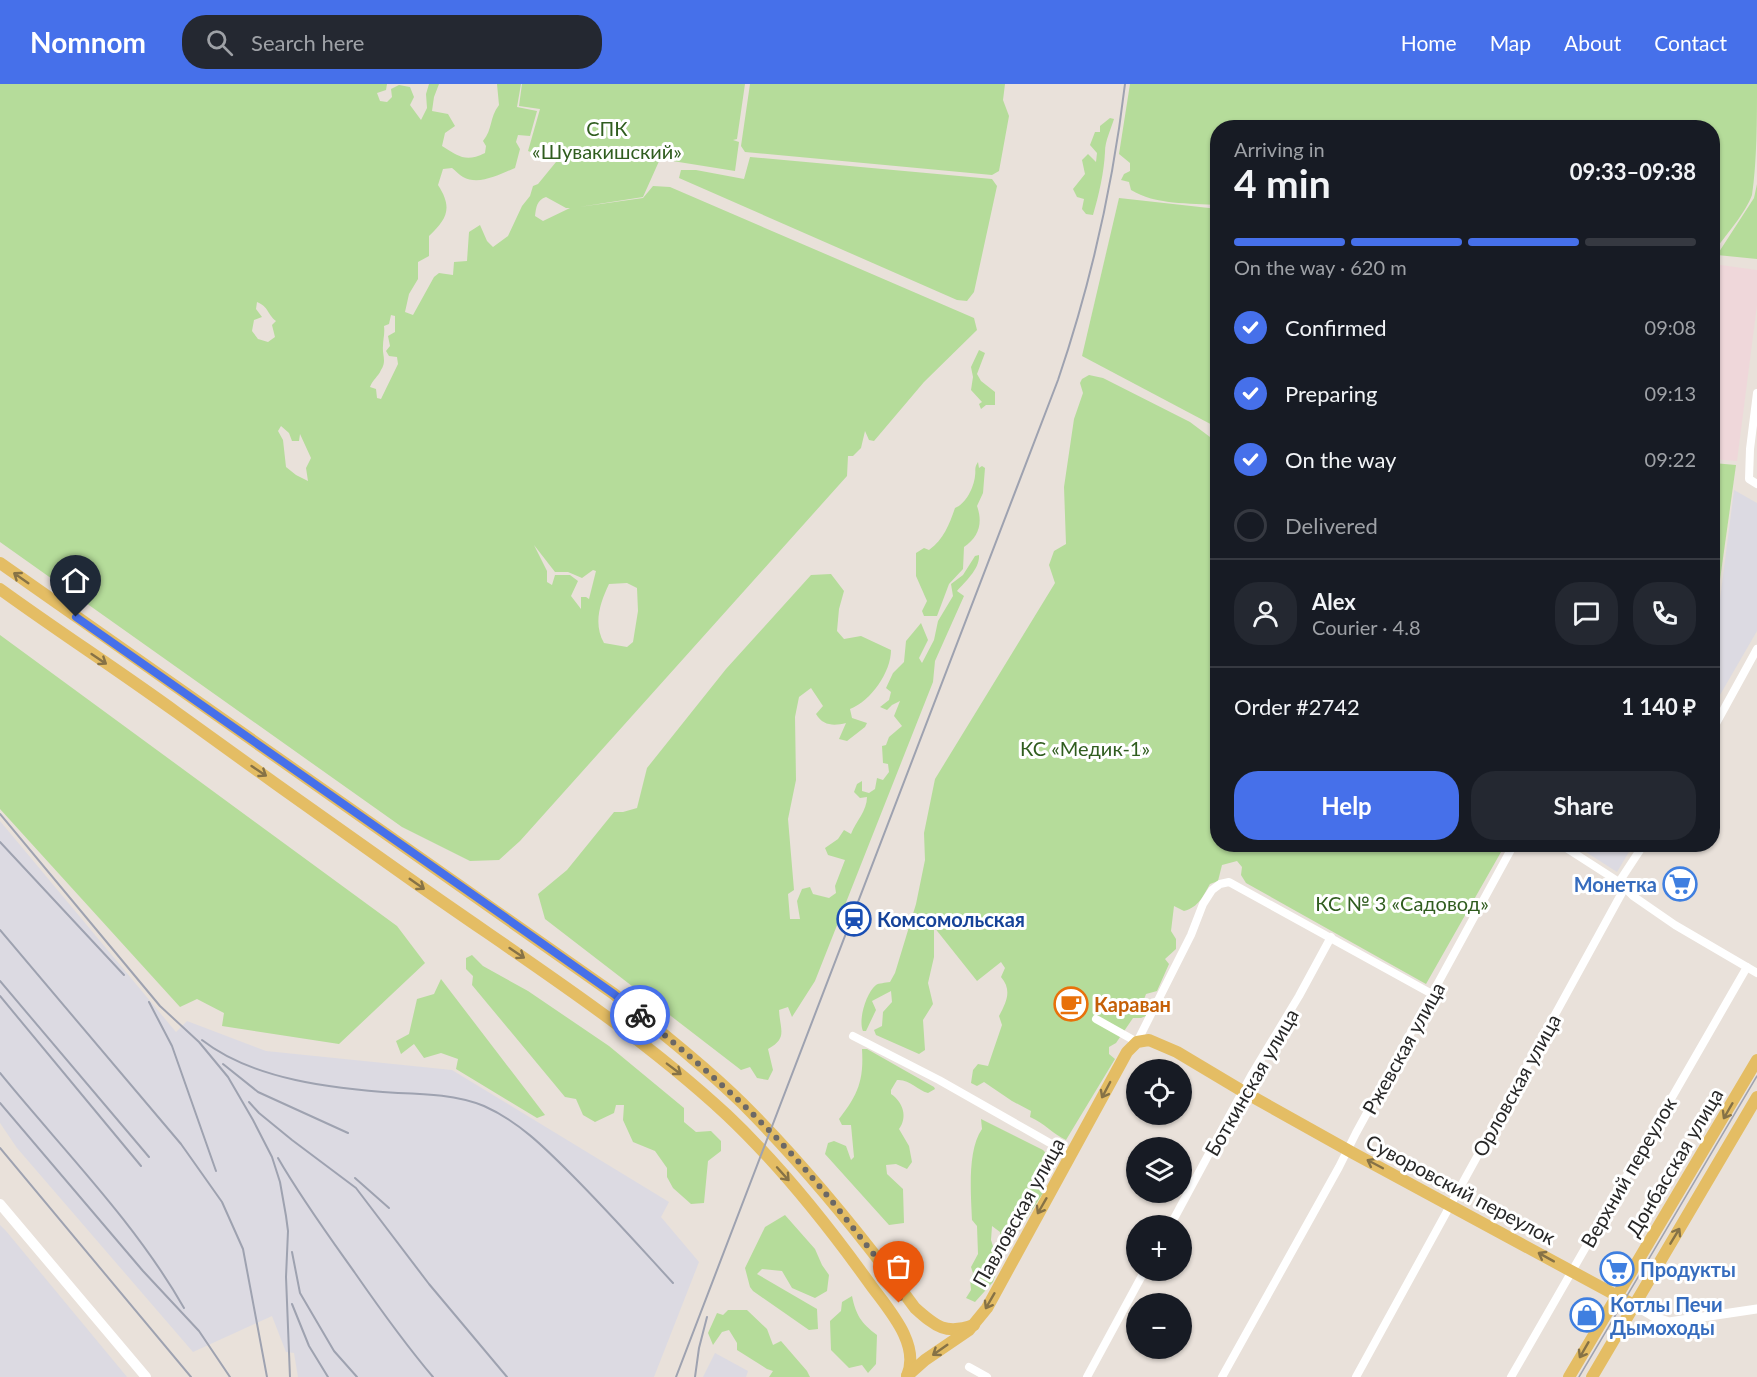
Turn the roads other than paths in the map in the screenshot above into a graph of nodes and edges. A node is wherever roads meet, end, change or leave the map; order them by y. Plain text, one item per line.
1 (1757, 393) edge
2 (1757, 484) edge
3 (0, 563) edge
4 (0, 589) edge
5 (1757, 649) edge
6 (1720, 716) edge
7 (1510, 852) edge
8 (1572, 852) edge
9 (1640, 852) edge
10 (1622, 886) junction
11 (1331, 938) junction
12 (1747, 967) junction
13 (1757, 973) edge
14 (1432, 994) junction
15 (1096, 1019) dead end
16 (853, 1036) dead end
17 (1137, 1042) junction
18 (1757, 1060) edge
19 (1244, 1092) junction
20 (1757, 1097) edge
21 (1348, 1150) junction
22 (1071, 1155) junction
23 (0, 1203) edge
24 (1450, 1204) junction
25 (1176, 1215) edge
26 (1571, 1271) junction
27 (1139, 1281) edge
28 (901, 1289) junction
29 (1617, 1294) junction
30 (882, 1301) junction
31 (1634, 1305) junction
32 (1757, 1309) edge
33 (975, 1325) junction
34 (969, 1367) dead end
35 (146, 1377) edge
36 (907, 1377) edge
37 (987, 1377) edge
38 (1087, 1377) edge
39 (1222, 1377) edge
40 (1356, 1377) edge
41 (1510, 1377) edge
42 (1569, 1377) edge
43 (1592, 1377) edge

1 - 2 street
28 -> 3 main road
4 -> 30 main road
5 - 6 street
7 - 14 street, Ржевская улица
8 - 10 street
9 - 10 street, Орловская улица
10 - 12 street
10 - 24 street, Орловская улица
11 - 14 street
11 - 17 street, Павловская улица
11 - 19 street, Боткинская улица
12 - 13 street
12 - 26 street, Верхний переулок
14 - 21 street, Ржевская улица
15 - 17 street
16 - 22 street
17 - 19 main road, Суворовский переулок
17 -> 22 main road, Павловская улица
18 -> 29 main road, Донбасская улица
19 - 21 main road, Суворовский переулок
19 - 25 street, Боткинская улица
31 -> 20 main road, Донбасская улица
24 -> 21 main road, Суворовский переулок
21 - 39 street, Ржевская улица
22 -> 33 main road, Павловская улица
23 - 35 main road
26 -> 24 main road, Суворовский переулок
24 - 40 street, Орловская улица
26 - 29 main road, Суворовский переулок
26 - 41 street, Верхний переулок
27 - 38 street
28 - 30 main road
28 - 33 main road
29 - 31 main road, Суворовский переулок
29 -> 42 main road, Донбасская улица
30 - 36 main road
31 - 32 street, Суворовский переулок
31 - 43 main road, Донбасская улица
33 -> 36 main road, Павловская улица
34 - 37 street

